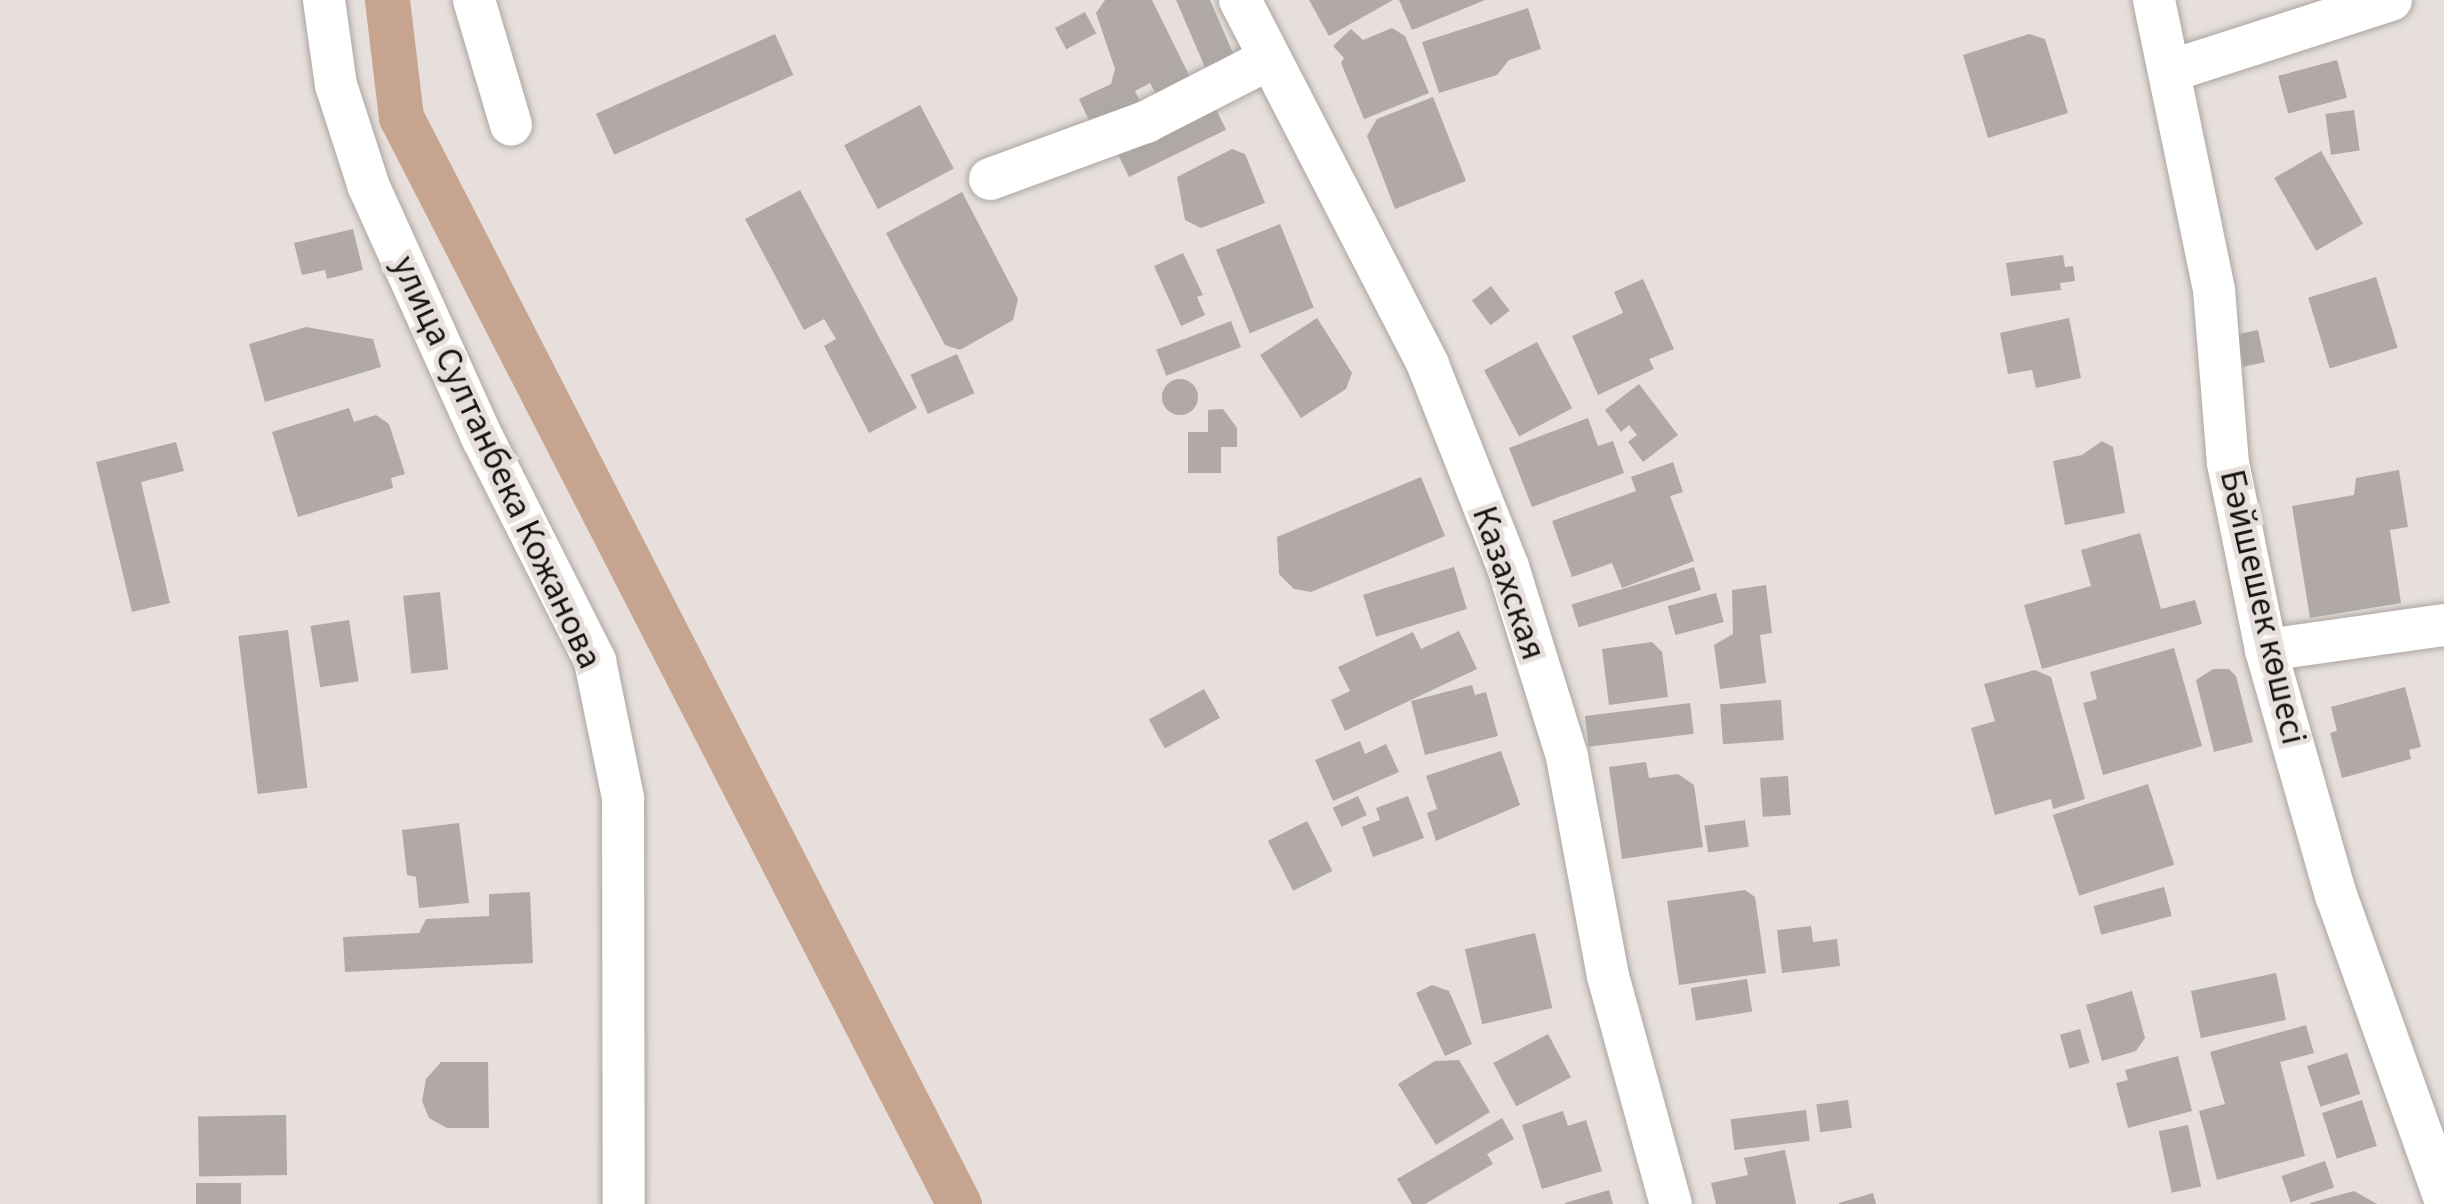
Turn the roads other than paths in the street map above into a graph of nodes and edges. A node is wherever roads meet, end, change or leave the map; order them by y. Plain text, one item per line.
1 (324, 0) edge
2 (474, 0) edge
3 (1240, 0) edge
4 (2154, 0) edge
5 (2391, 0) edge
6 (1269, 59) junction
7 (2173, 70) junction
8 (511, 125) dead end
9 (990, 179) dead end
10 (2444, 625) edge
11 (2266, 650) junction
12 (2444, 1196) edge
13 (624, 1204) edge
14 (1671, 1204) edge

1 - 13 street, улица Султанбека Кожанова
2 - 8 street
3 - 6 street, Казахская
4 - 7 street, Бәйшешек көшесі
5 - 7 street
6 - 9 street
6 - 14 street, Казахская
7 - 11 street, Бәйшешек көшесі
10 - 11 street
11 - 12 street, Бәйшешек көшесі

